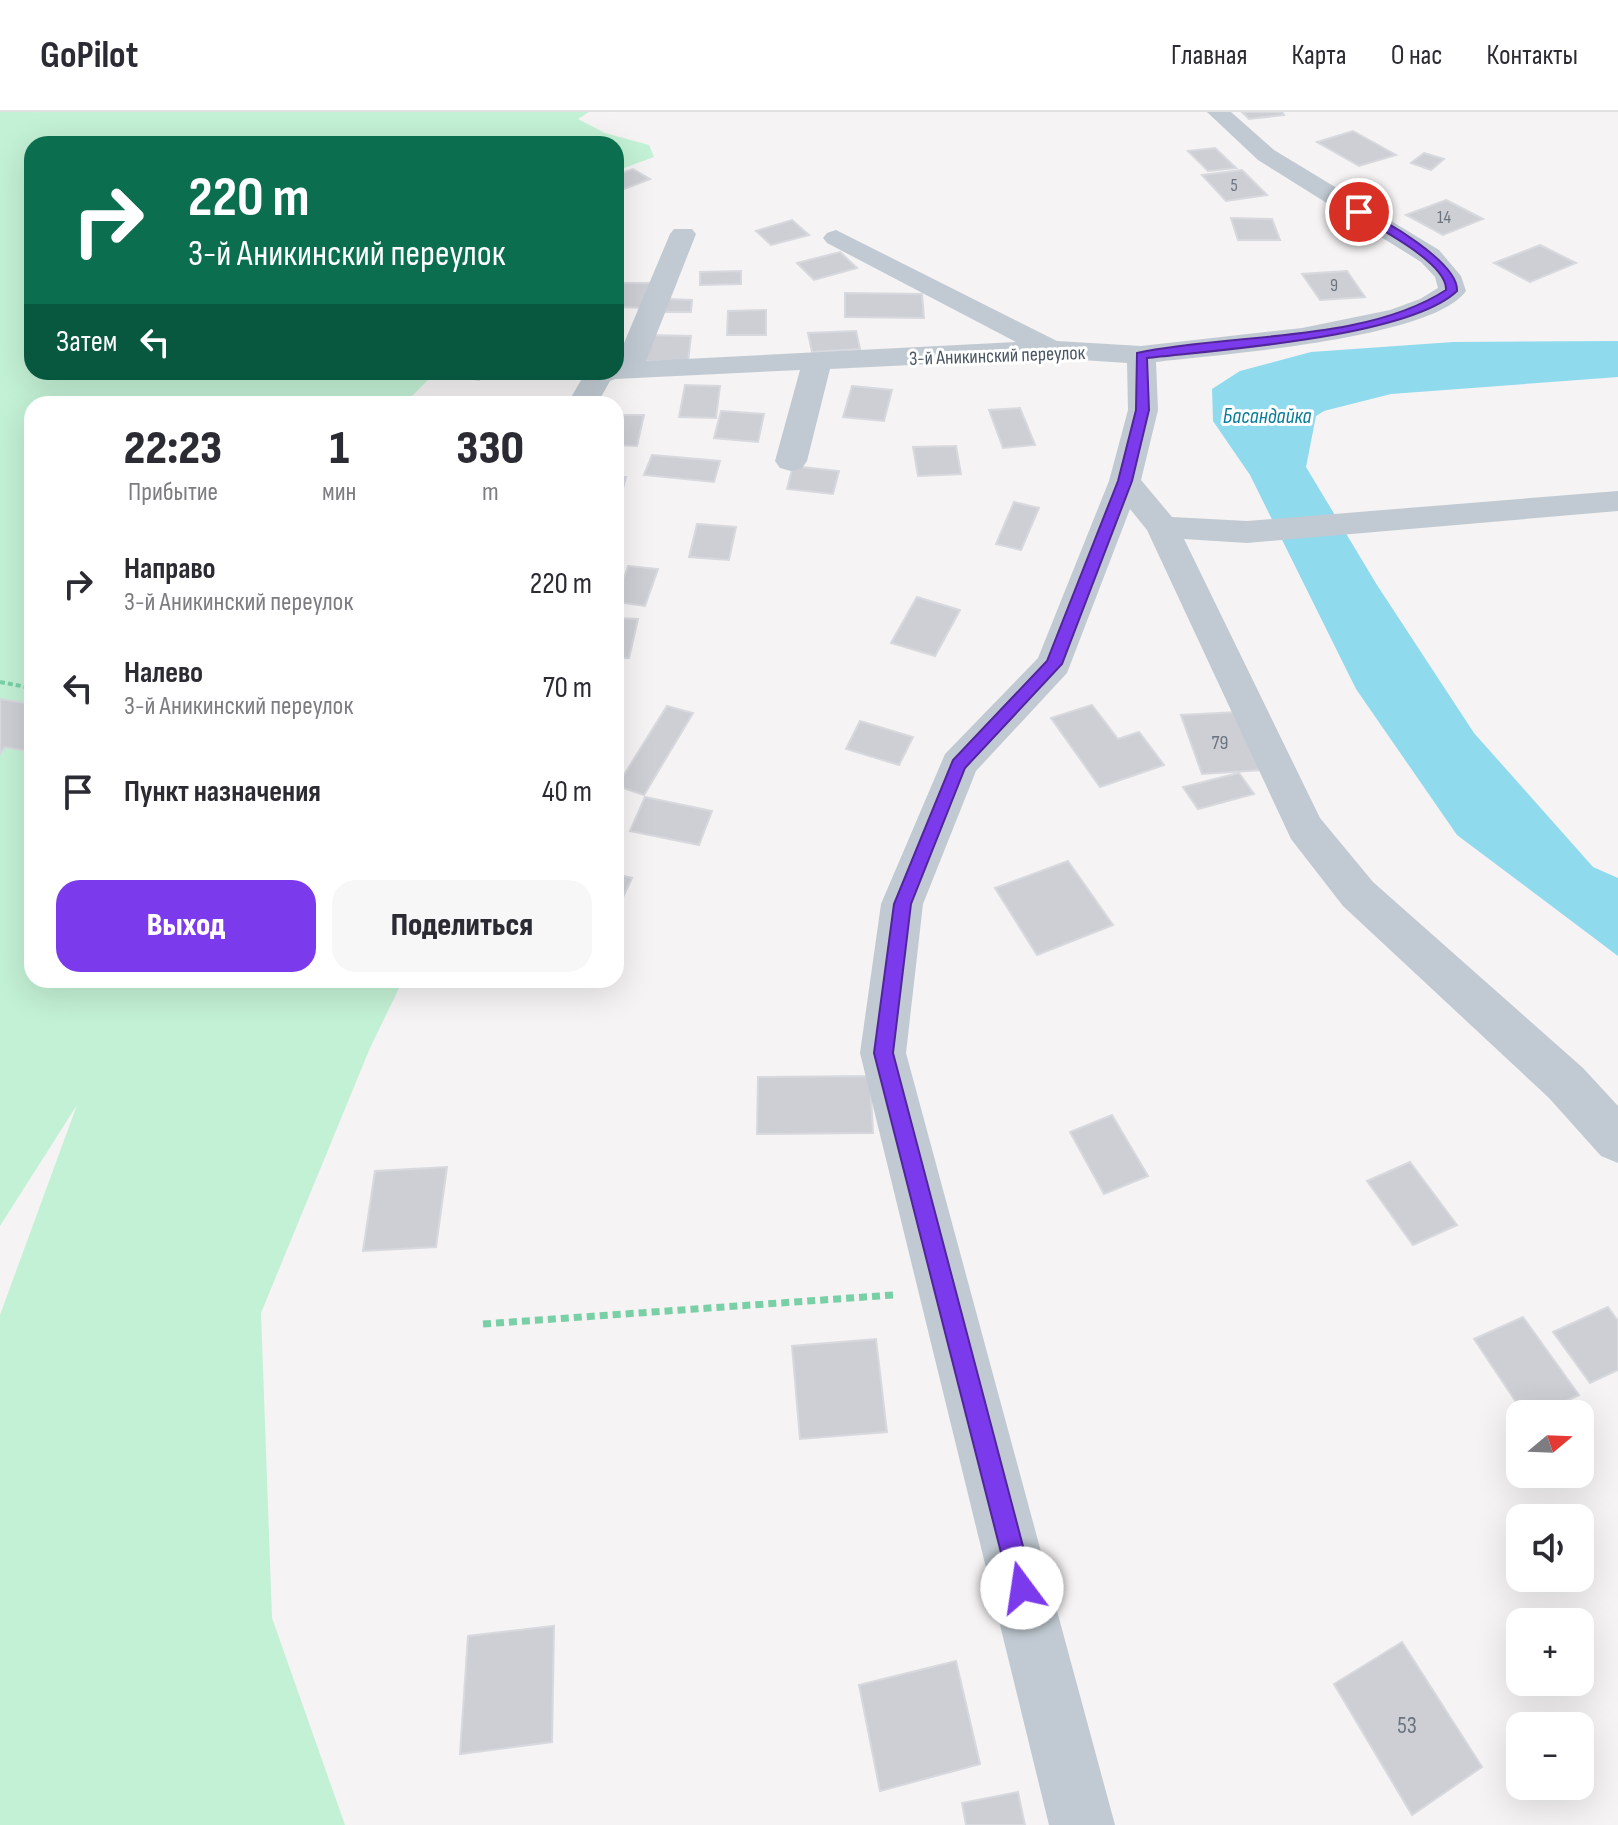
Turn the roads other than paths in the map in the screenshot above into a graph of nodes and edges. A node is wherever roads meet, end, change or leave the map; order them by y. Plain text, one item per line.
1 (1218, 112) edge
2 (683, 234) dead end
3 (836, 238) dead end
4 (1052, 349) junction
5 (1141, 355) junction
6 (624, 357) edge
7 (817, 362) junction
8 (624, 370) edge
9 (791, 461) dead end
10 (1125, 481) junction
11 (1618, 501) edge
12 (1162, 527) junction
13 (1618, 1140) edge
14 (1082, 1825) edge

1 - 5 street, 3-й Аникинский переулок
2 - 6 street
3 - 4 street
4 - 5 street, 3-й Аникинский переулок
4 - 7 street, 3-й Аникинский переулок
5 - 10 street
7 - 8 street, 3-й Аникинский переулок
7 - 9 street
10 - 12 street
10 - 14 street
11 - 12 street
12 - 13 street

